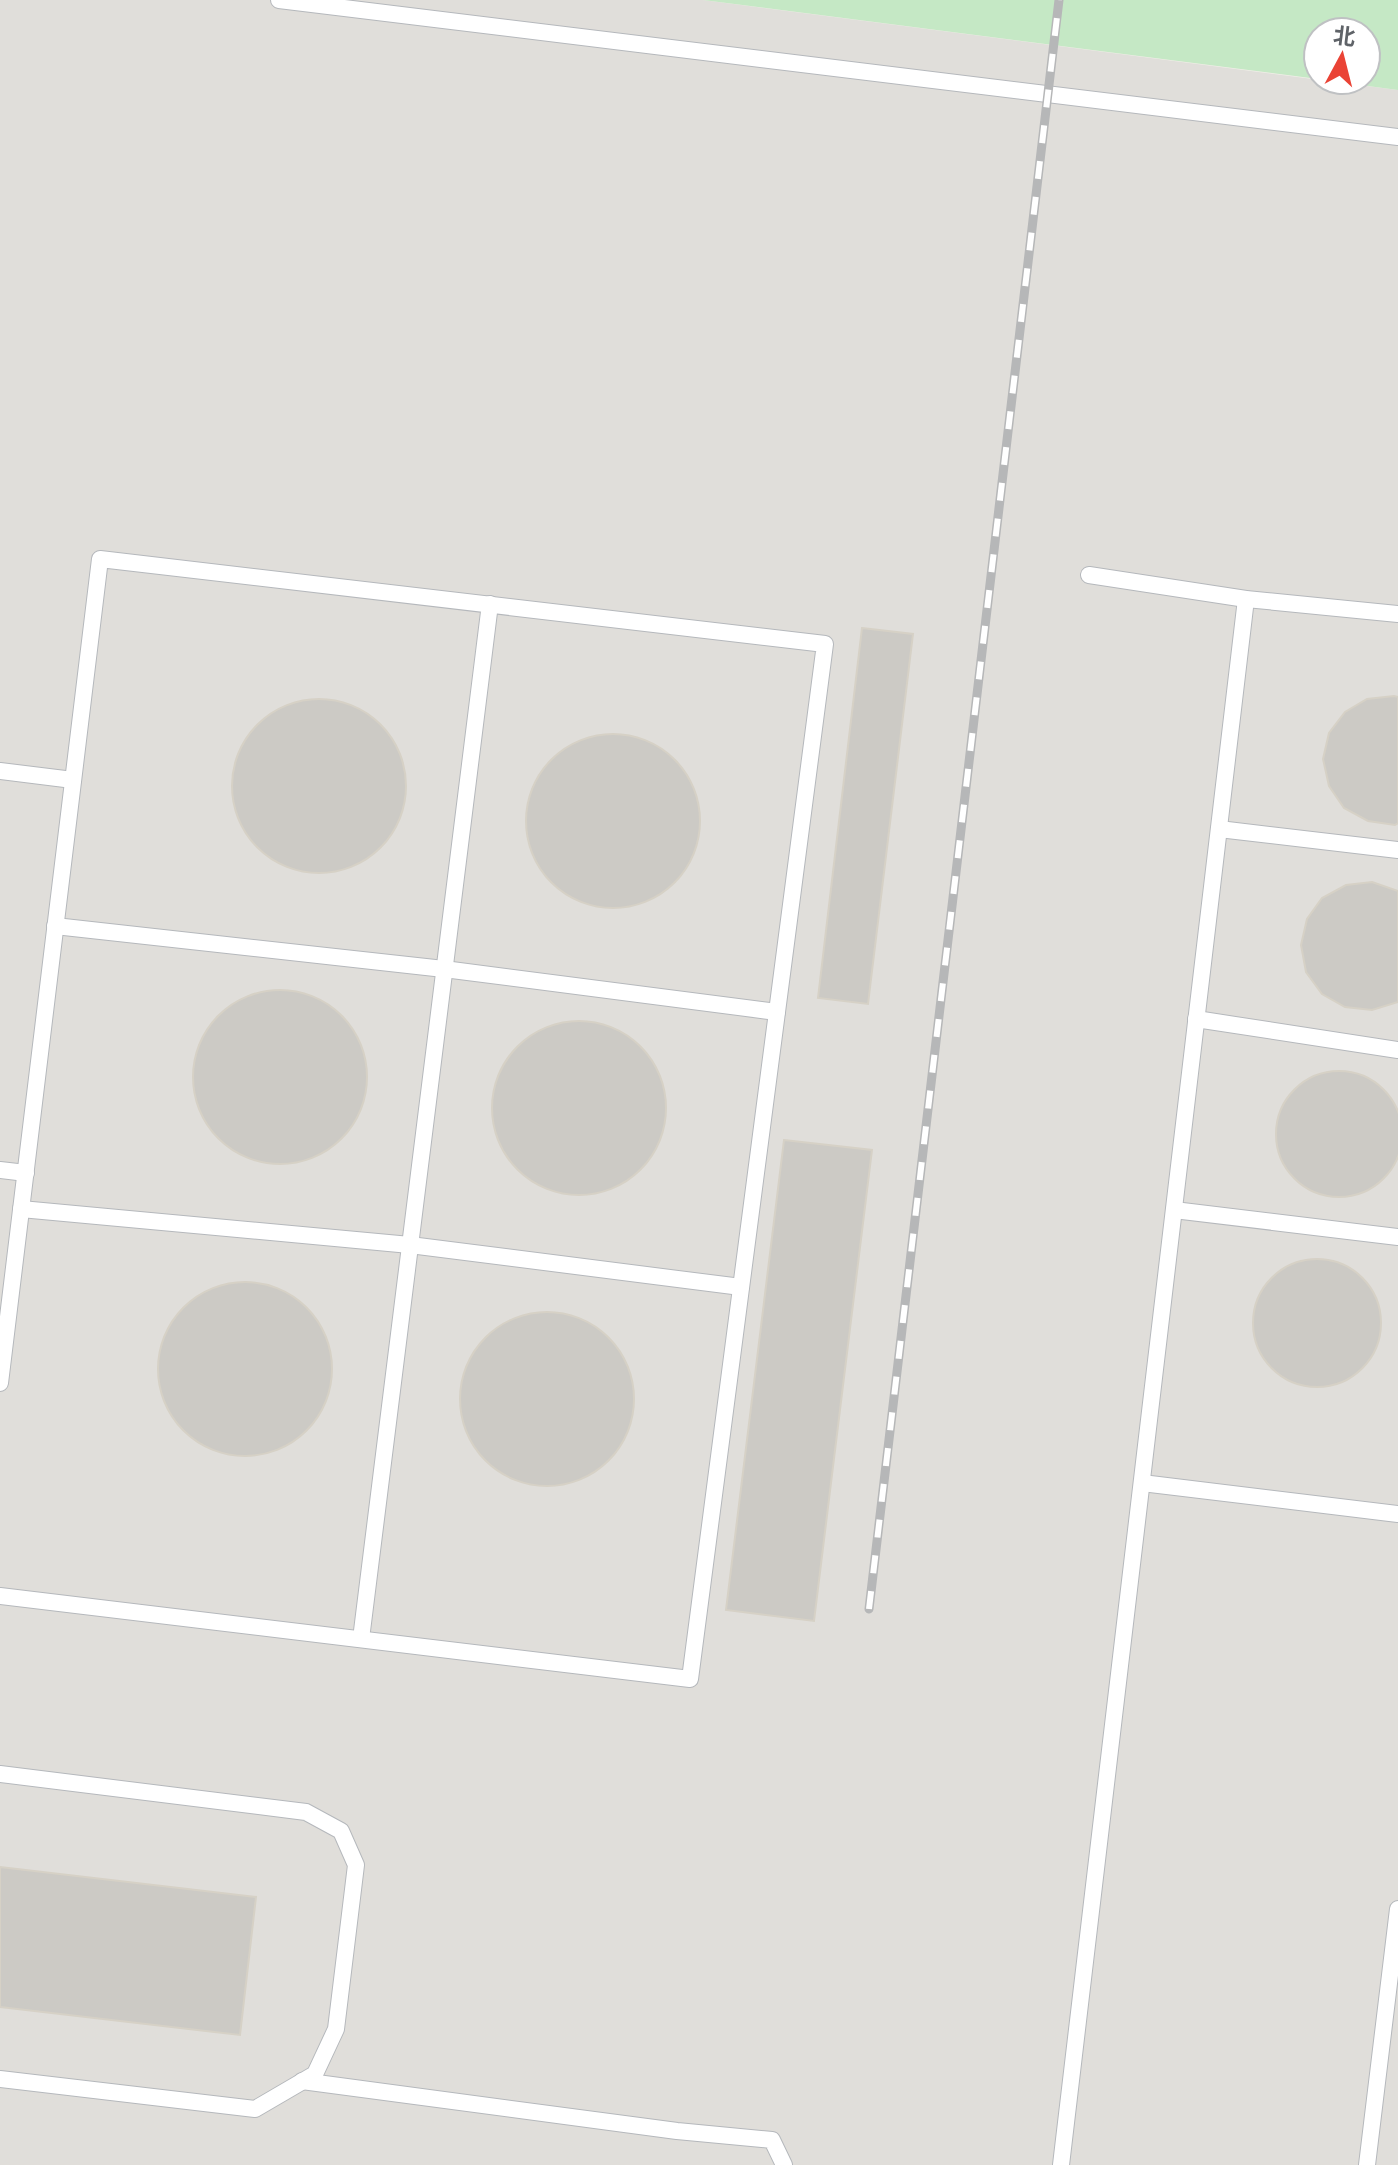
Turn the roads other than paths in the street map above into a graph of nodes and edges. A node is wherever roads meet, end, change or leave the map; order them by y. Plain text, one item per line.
1 (279, 0) edge
2 (1398, 137) edge
3 (1089, 575) dead end
4 (1246, 599) junction
5 (490, 604) junction
6 (1398, 614) edge
7 (0, 771) edge
8 (73, 780) junction
9 (1219, 829) junction
10 (1398, 850) edge
11 (55, 926) junction
12 (444, 969) junction
13 (777, 1012) junction
14 (1196, 1019) junction
15 (1398, 1050) edge
16 (0, 1170) edge
17 (26, 1173) junction
18 (21, 1209) junction
19 (1174, 1210) junction
20 (1398, 1237) edge
21 (410, 1245) junction
22 (741, 1287) junction
23 (0, 1383) edge
24 (1142, 1483) junction
25 (1398, 1514) edge
26 (0, 1596) edge
27 (361, 1639) junction
28 (0, 1774) edge
29 (1398, 1909) edge
30 (0, 2079) edge
31 (302, 2081) junction
32 (784, 2165) edge
33 (1061, 2165) edge
34 (1367, 2165) edge

1 - 2 lane
3 - 4 lane
4 - 6 lane
4 - 9 lane
5 - 8 lane
5 - 12 lane
5 - 13 lane
7 - 8 lane
8 - 11 lane
9 - 10 lane
9 - 14 lane
11 - 12 lane
11 - 17 lane
12 - 13 lane
12 - 21 lane
13 - 22 lane
14 - 15 lane
14 - 19 lane
16 - 17 lane
17 - 18 lane
18 - 21 lane
18 - 23 lane
19 - 20 lane
19 - 24 lane
21 - 22 lane
21 - 27 lane
22 - 27 lane
24 - 25 lane
24 - 33 lane
26 - 27 lane
28 - 31 lane
29 - 34 lane
30 - 31 lane
31 - 32 lane

